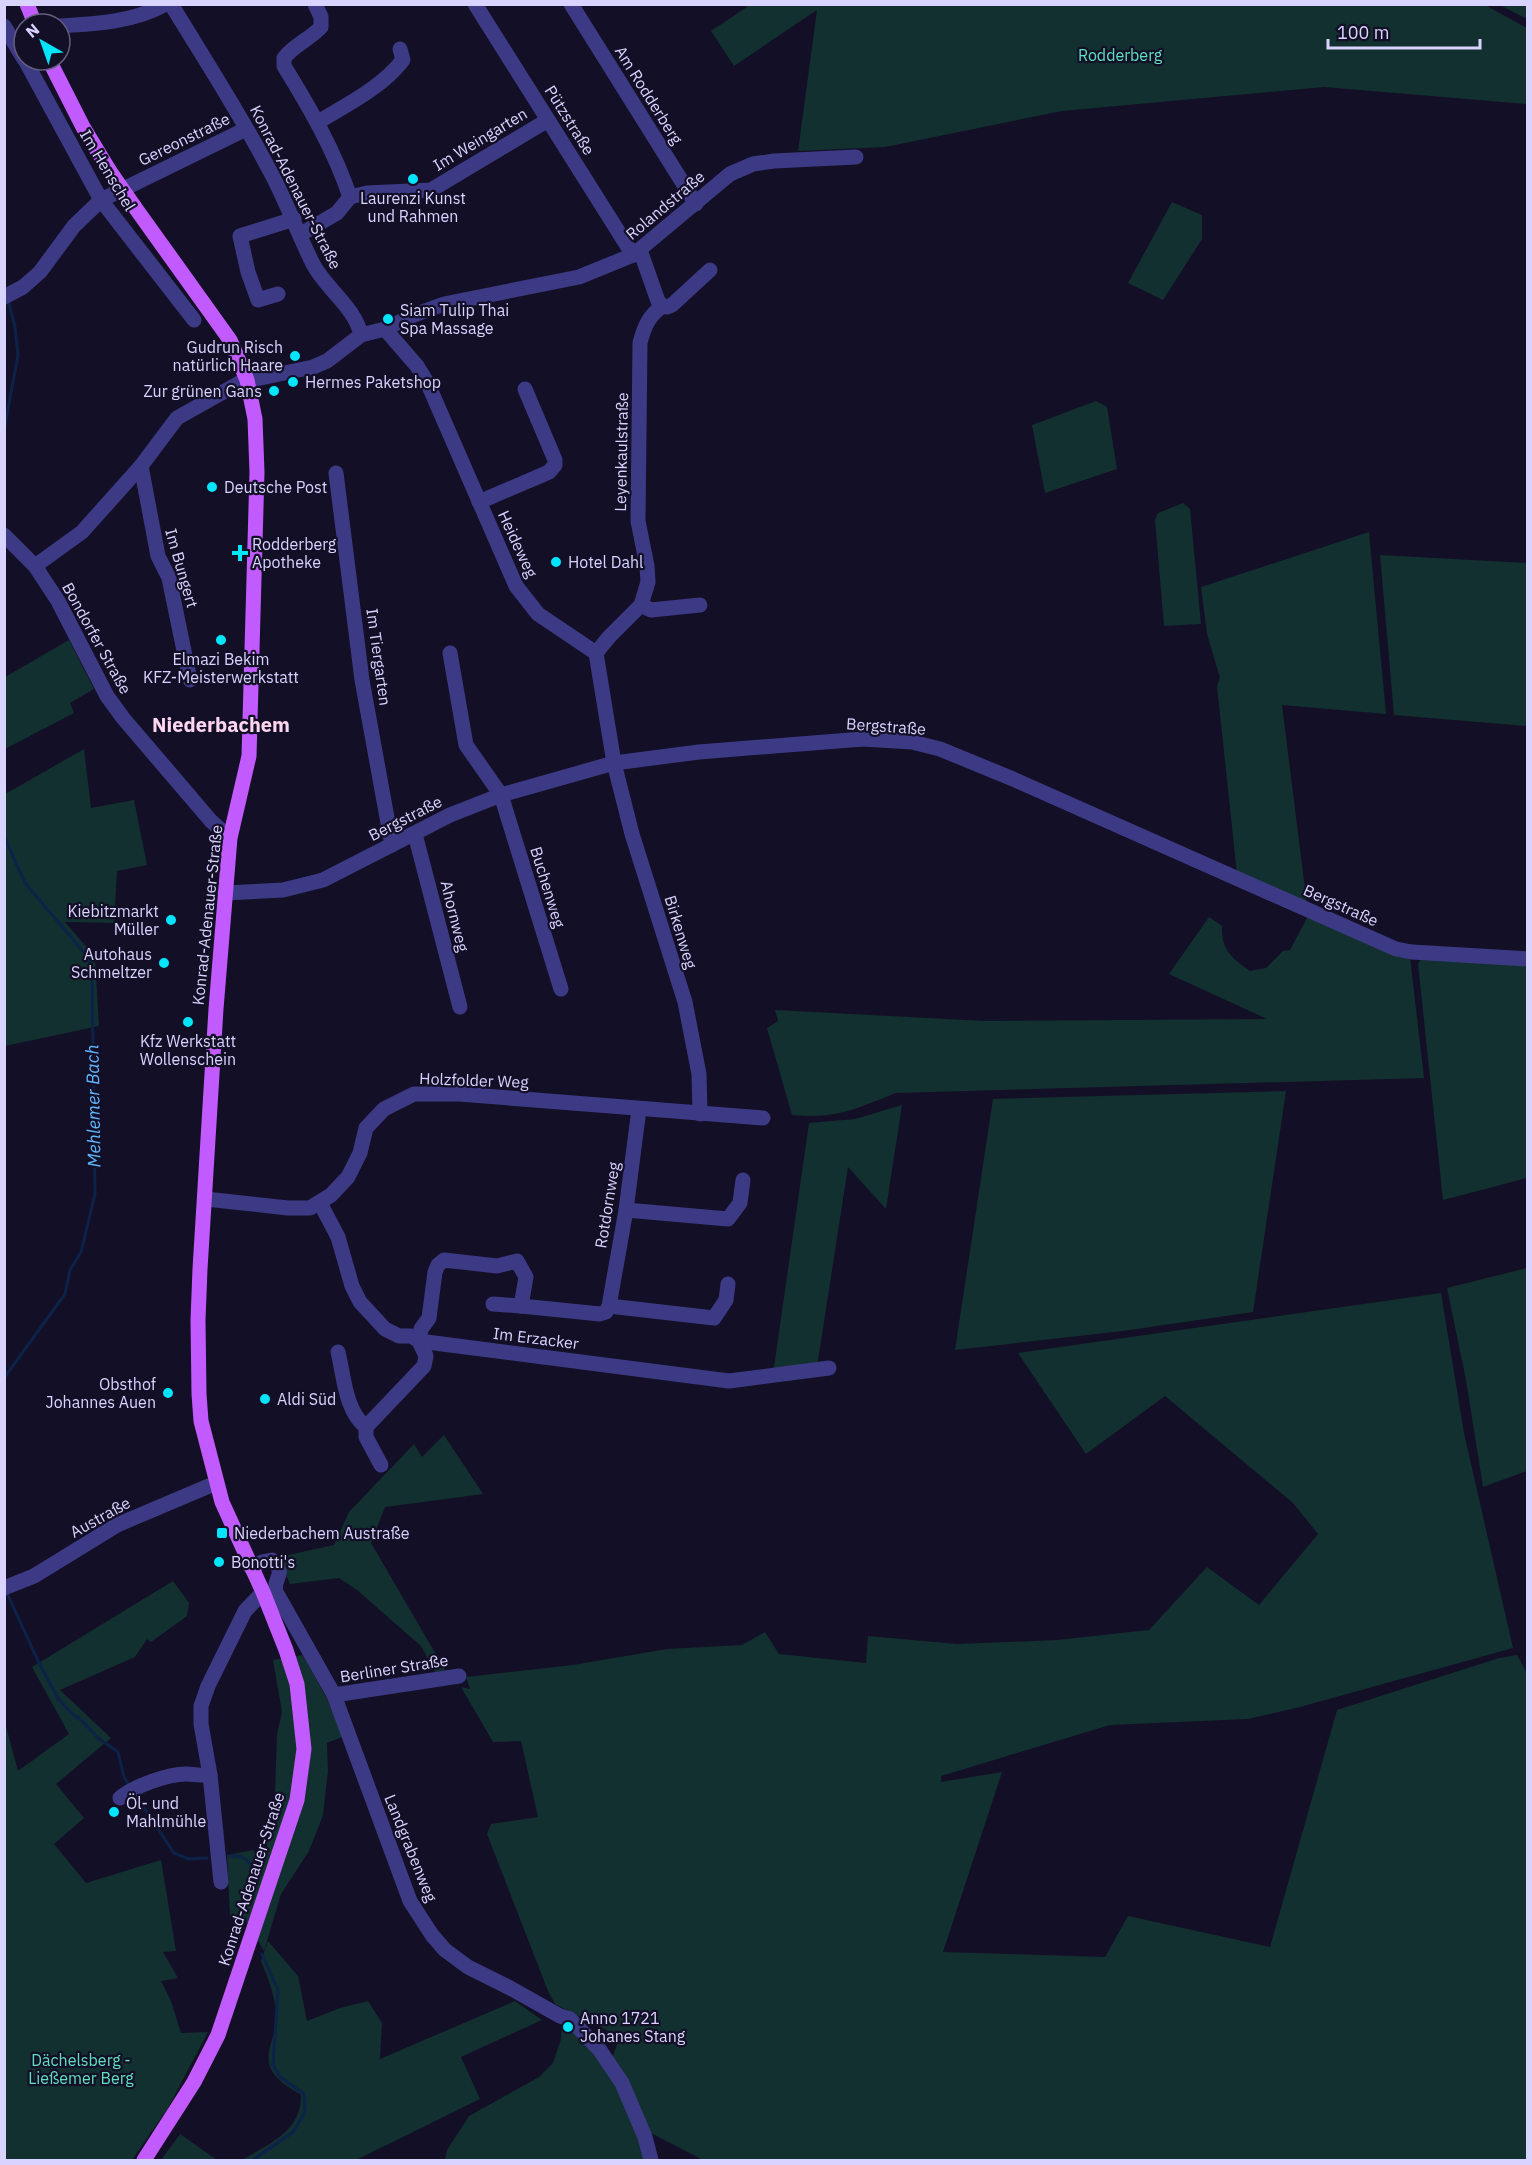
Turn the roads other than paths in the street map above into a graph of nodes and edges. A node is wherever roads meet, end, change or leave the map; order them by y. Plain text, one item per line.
1 (315, 4) edge
2 (475, 4) edge
3 (571, 4) edge
4 (172, 5) edge
5 (72, 25) edge
6 (4, 26) edge
7 (12, 40) edge
8 (400, 49) dead end
9 (31, 72) edge
10 (55, 72) edge
11 (548, 120) junction
12 (318, 122) junction
13 (246, 129) junction
14 (856, 157) dead end
15 (350, 197) junction
16 (101, 200) junction
17 (696, 204) junction
18 (294, 219) junction
19 (301, 234) junction
20 (636, 252) junction
21 (710, 270) dead end
22 (10, 294) edge
23 (278, 294) dead end
24 (663, 306) junction
25 (194, 320) dead end
26 (385, 329) junction
27 (361, 335) junction
28 (247, 380) junction
29 (525, 389) dead end
30 (141, 466) junction
31 (336, 473) dead end
32 (479, 502) junction
33 (4, 535) edge
34 (35, 566) junction
35 (641, 604) junction
36 (700, 605) dead end
37 (450, 652) dead end
38 (596, 653) junction
39 (190, 680) dead end
40 (614, 763) junction
41 (501, 795) junction
42 (415, 834) junction
43 (230, 838) junction
44 (392, 845) junction
45 (225, 892) junction
46 (1527, 959) edge
47 (561, 989) dead end
48 (460, 1007) dead end
49 (639, 1109) junction
50 (700, 1114) junction
51 (763, 1118) dead end
52 (743, 1180) dead end
53 (206, 1199) junction
54 (320, 1203) junction
55 (626, 1210) junction
56 (728, 1284) dead end
57 (494, 1304) dead end
58 (522, 1306) junction
59 (609, 1306) junction
60 (419, 1341) junction
61 (338, 1352) dead end
62 (830, 1368) dead end
63 (366, 1427) junction
64 (381, 1465) dead end
65 (216, 1483) junction
66 (250, 1568) junction
67 (9, 1586) edge
68 (262, 1592) junction
69 (459, 1676) dead end
70 (334, 1695) junction
71 (210, 1775) junction
72 (128, 1792) dead end
73 (220, 1882) dead end
74 (144, 2160) edge
75 (651, 2160) edge

1 - 12 street
2 - 11 street, Pützstraße
3 - 17 street, Am Rodderberg
4 - 5 street, Konrad-Adenauer-Straße
4 - 13 street, Konrad-Adenauer-Straße
6 - 7 street, Im Henschel
8 - 12 street
9 - 16 street, Im Henschel
10 - 28 main road, Konrad-Adenauer-Straße, bridge
11 - 15 street, Im Weingarten
11 - 20 street, Pützstraße
12 - 15 street
13 - 16 street, Gereonstraße
13 - 18 street, Konrad-Adenauer-Straße
14 - 17 street, Rolandstraße
15 - 19 street
16 - 22 street, Gereonstraße
16 - 25 street, Im Henschel
17 - 20 street, Rolandstraße
18 - 19 street, Konrad-Adenauer-Straße
18 - 23 street
19 - 27 street, Konrad-Adenauer-Straße
20 - 24 street
20 - 26 street, Rolandstraße
21 - 24 street, Leyenkaulstraße
24 - 35 street, Leyenkaulstraße
26 - 27 street, Rolandstraße
26 - 32 street, Heideweg
27 - 28 street
28 - 30 street
28 - 43 main road, Konrad-Adenauer-Straße
29 - 32 street
30 - 34 street
30 - 39 street, Im Bungert
31 - 44 street, Im Tiergarten
32 - 38 street, Heideweg
33 - 34 street, Bondorfer Straße
34 - 43 street, Bondorfer Straße
35 - 36 street
35 - 38 street, Leyenkaulstraße
37 - 41 street, Buchenweg
38 - 40 street
40 - 41 street, Bergstraße
40 - 46 street, Bergstraße
40 - 50 street, Birkenweg
41 - 42 street, Bergstraße
41 - 47 street, Buchenweg
42 - 44 street, Bergstraße
42 - 48 street, Ahornweg
43 - 45 main road, Konrad-Adenauer-Straße
44 - 45 street, Bergstraße
45 - 53 main road, Konrad-Adenauer-Straße
49 - 50 street, Holzfolder Weg
49 - 54 street, Holzfolder Weg
49 - 55 street, Rotdornweg
50 - 51 street, Holzfolder Weg
52 - 55 street
53 - 54 street
53 - 65 main road, Konrad-Adenauer-Straße
54 - 60 street, Im Erzacker
55 - 59 street, Rotdornweg
56 - 59 street
57 - 58 street
58 - 59 street
58 - 60 street
60 - 62 street, Im Erzacker
60 - 63 street
61 - 63 street
63 - 64 street
65 - 66 main road, Konrad-Adenauer-Straße
65 - 67 street, Austraße
66 - 68 main road, Konrad-Adenauer-Straße
66 - 70 street, Landgrabenweg
68 - 71 street, Konrad-Adenauer-Straße
68 - 74 main road, Konrad-Adenauer-Straße
69 - 70 street, Berliner Straße
70 - 75 street, Landgrabenweg
71 - 72 street
71 - 73 street, Konrad-Adenauer-Straße

